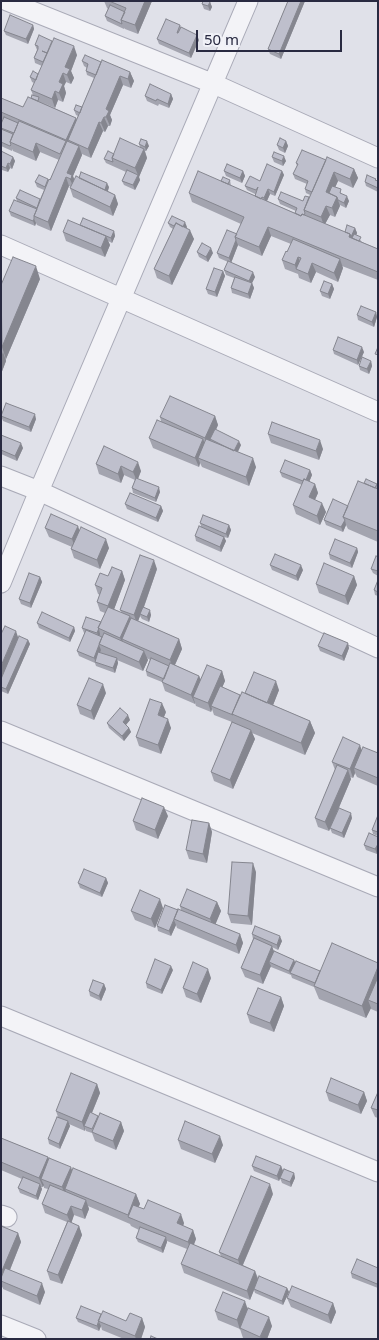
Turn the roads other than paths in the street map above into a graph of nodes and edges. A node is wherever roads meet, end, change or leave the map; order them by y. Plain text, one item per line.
1 (7, 1) edge
2 (248, 1) edge
3 (30, 6) edge
4 (214, 84) junction
5 (378, 158) edge
6 (1, 245) edge
7 (122, 298) junction
8 (378, 412) edge
9 (1, 476) edge
10 (40, 491) junction
11 (1, 584) edge
12 (378, 648) edge
13 (1, 731) edge
14 (378, 887) edge
15 (1, 1016) edge
16 (378, 1172) edge
17 (1, 1325) edge
18 (36, 1339) edge

1 - 3 street
2 - 4 street
3 - 4 street
4 - 5 street
4 - 7 street
6 - 7 street
7 - 8 street
7 - 10 street
9 - 10 street
10 - 11 street
10 - 12 street
13 - 14 street
15 - 16 street
17 - 18 street

